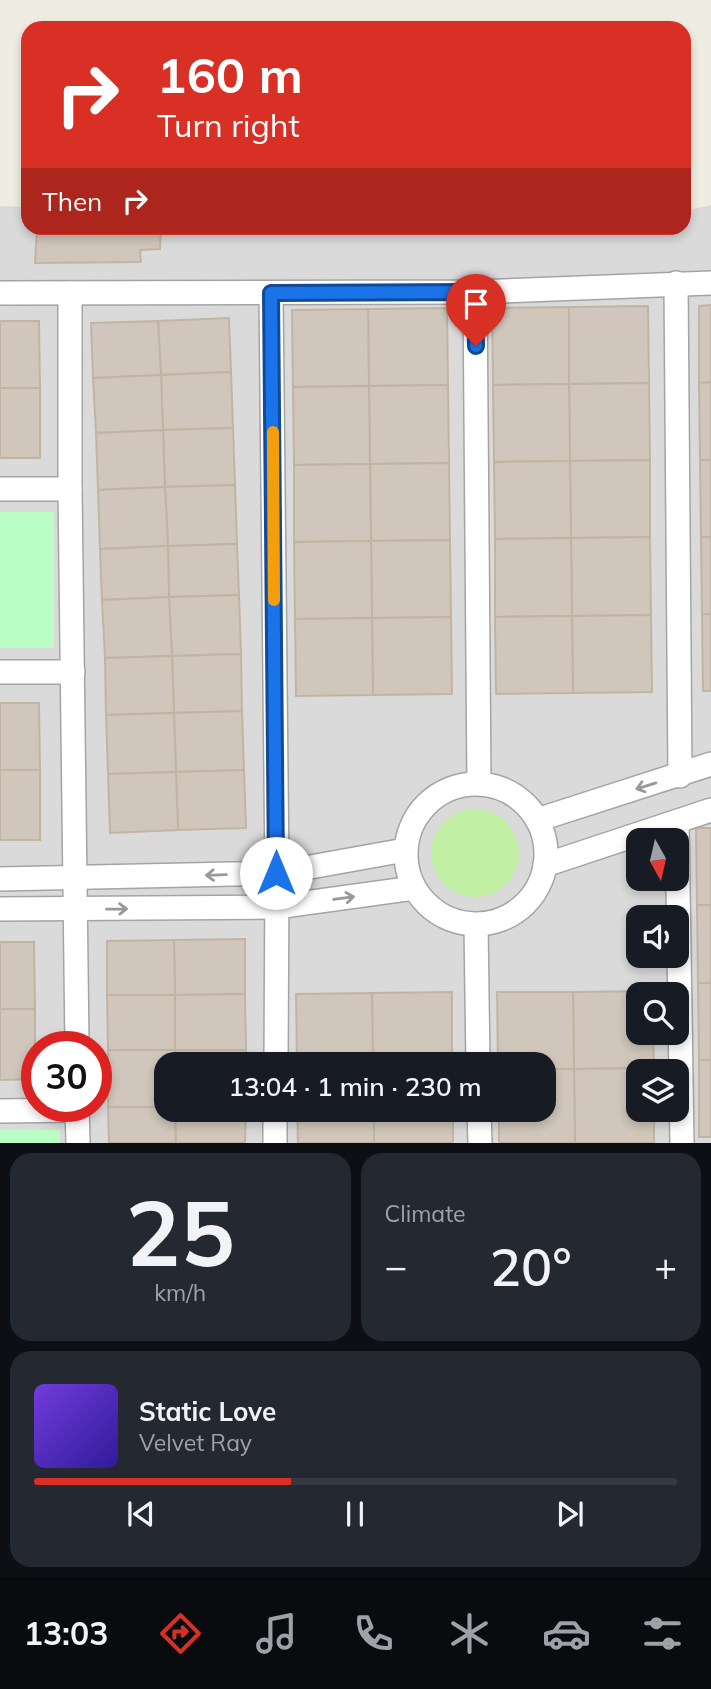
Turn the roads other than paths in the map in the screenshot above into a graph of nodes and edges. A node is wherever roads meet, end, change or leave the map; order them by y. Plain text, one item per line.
1 (676, 283) junction
2 (711, 283) edge
3 (475, 292) junction
4 (0, 293) edge
5 (70, 293) junction
6 (271, 293) junction
7 (0, 489) edge
8 (70, 489) junction
9 (0, 672) edge
10 (73, 672) junction
11 (711, 764) edge
12 (680, 776) junction
13 (479, 783) junction
14 (711, 810) edge
15 (537, 820) junction
16 (677, 822) junction
17 (405, 850) junction
18 (545, 865) junction
19 (276, 873) junction
20 (0, 879) edge
21 (76, 879) junction
22 (414, 888) junction
23 (276, 907) junction
24 (0, 909) edge
25 (75, 909) junction
26 (476, 925) junction
27 (77, 1031) edge
28 (276, 1052) edge
29 (478, 1052) edge
30 (21, 1110) edge
31 (0, 1111) edge
32 (77, 1122) edge
33 (275, 1122) edge
34 (479, 1122) edge
35 (78, 1143) edge
36 (275, 1143) edge
37 (480, 1143) edge
38 (682, 1143) edge

1 - 2 street
1 - 3 street
1 - 12 street
3 - 6 street
3 - 13 street
4 - 5 street
5 - 6 street
5 - 8 street
6 - 19 street
7 - 8 street
8 - 10 street
9 - 10 street
10 - 21 street
11 - 12 street
12 -> 15 street
13 - 15 street
13 - 17 street
14 - 16 street
15 - 18 street
16 - 18 street
16 - 38 street
17 - 19 street
17 - 22 street
18 - 26 street
19 -> 21 street
19 - 23 street
20 - 21 street
21 - 25 street
23 -> 22 street
22 - 26 street
25 -> 23 street
23 - 28 street
24 - 25 street
25 - 27 street
26 - 29 street
30 - 31 street
32 - 35 street
33 - 36 street
34 - 37 street

